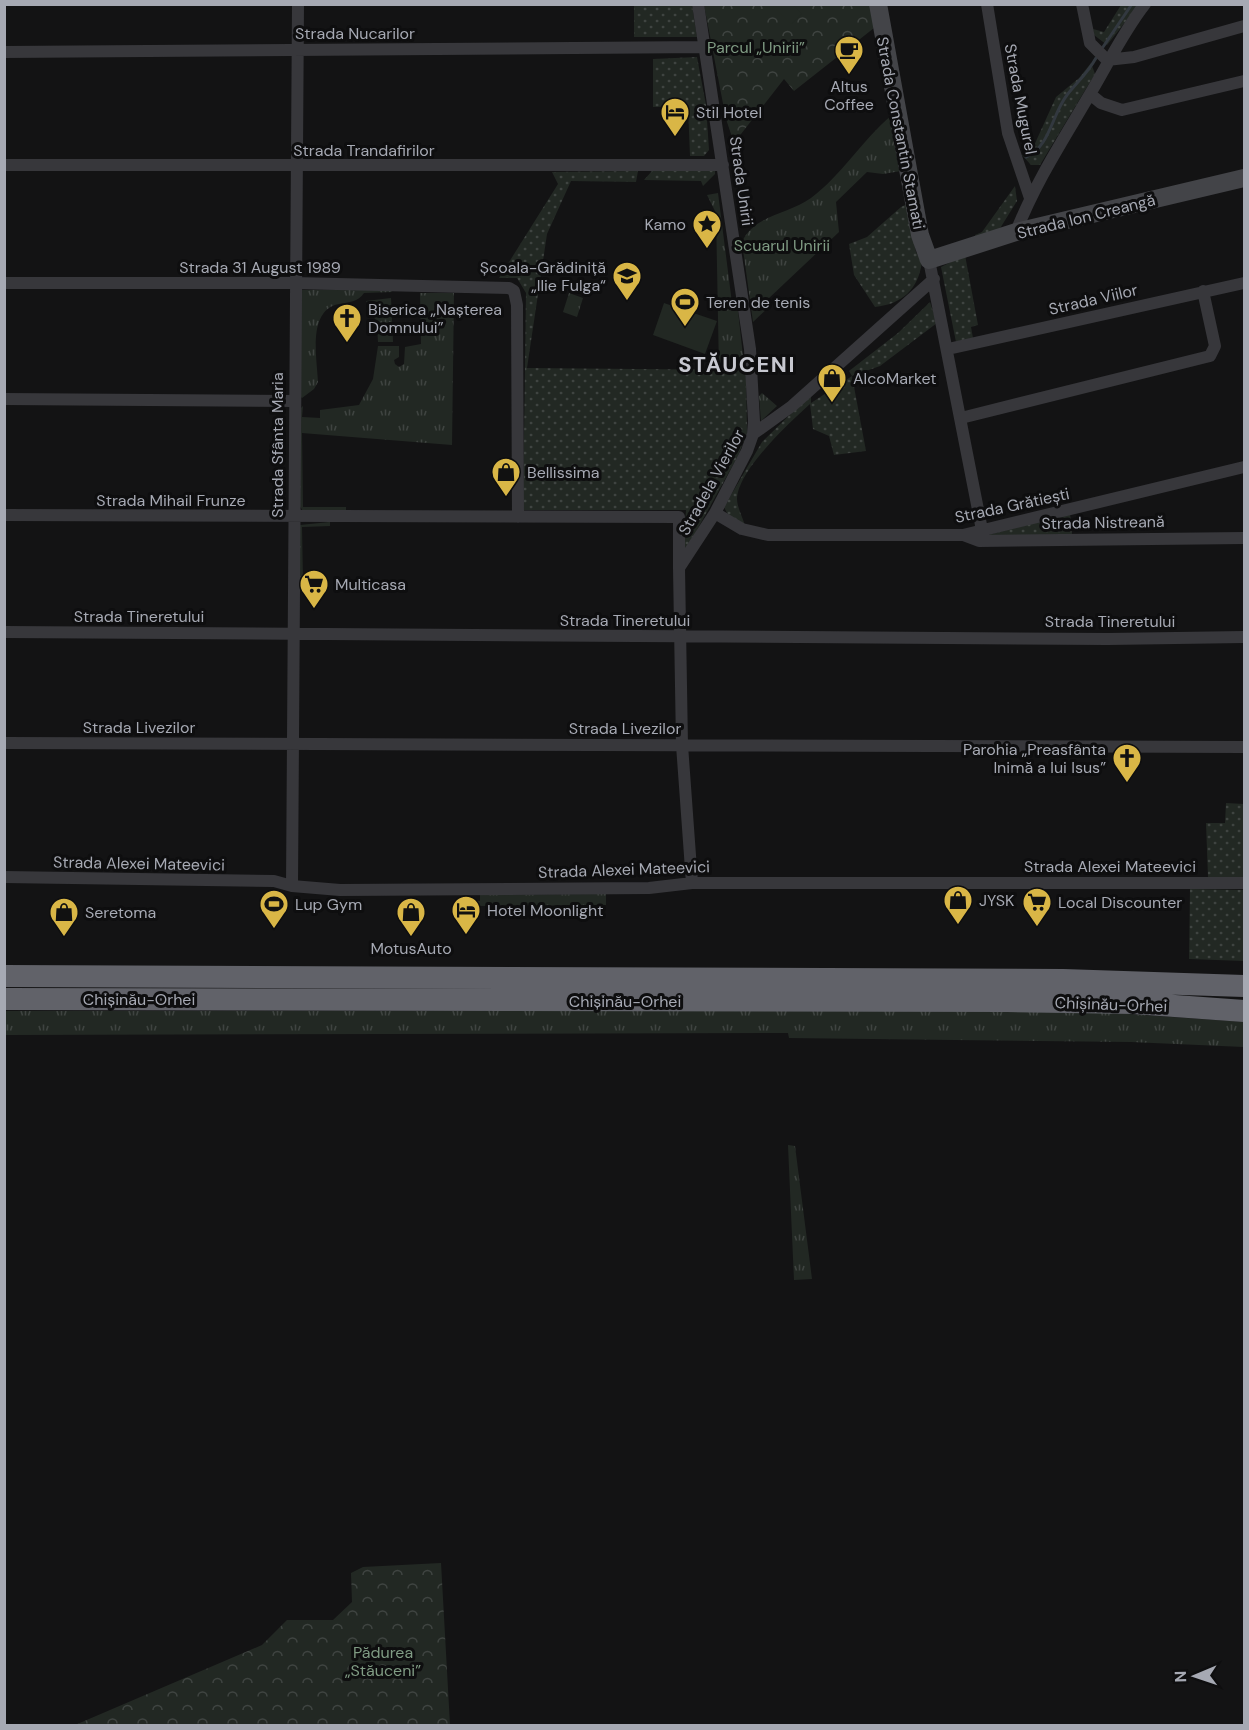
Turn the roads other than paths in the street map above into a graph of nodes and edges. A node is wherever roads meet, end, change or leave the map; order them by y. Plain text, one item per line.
1 (298, 4) edge
2 (698, 4) edge
3 (878, 4) edge
4 (987, 4) edge
5 (1082, 4) edge
6 (1145, 4) edge
7 (1245, 26) edge
8 (706, 46) junction
9 (298, 50) junction
10 (4, 52) edge
11 (1107, 60) junction
12 (1245, 81) edge
13 (1090, 94) junction
14 (4, 165) edge
15 (723, 165) junction
16 (296, 166) junction
17 (1245, 178) edge
18 (1030, 198) junction
19 (1016, 232) junction
20 (929, 260) junction
21 (934, 279) junction
22 (4, 283) edge
23 (294, 283) junction
24 (1245, 283) edge
25 (1203, 291) junction
26 (948, 349) junction
27 (4, 399) edge
28 (294, 401) junction
29 (961, 418) junction
30 (753, 434) junction
31 (1245, 467) edge
32 (715, 513) junction
33 (4, 515) edge
34 (518, 517) junction
35 (293, 518) junction
36 (982, 530) junction
37 (963, 535) junction
38 (1245, 537) edge
39 (679, 568) junction
40 (4, 632) edge
41 (292, 634) junction
42 (680, 637) junction
43 (1245, 637) edge
44 (4, 743) edge
45 (292, 745) junction
46 (682, 745) junction
47 (1245, 747) edge
48 (4, 877) edge
49 (692, 883) junction
50 (1245, 883) edge
51 (292, 886) junction
52 (4, 976) edge
53 (1245, 986) edge
54 (4, 999) edge
55 (1245, 1011) edge

1 - 9 street, Strada Sfânta Maria
2 - 8 street, Strada Unirii
3 - 20 street, Strada Constantin Stamati
4 - 18 street, Strada Mugurel
5 - 11 street
6 - 11 street
7 - 11 street
8 - 9 street, Strada Nucarilor
8 - 15 street, Strada Unirii
9 - 10 street, Strada Nucarilor
9 - 16 street, Strada Sfânta Maria
11 - 13 street
12 - 13 street
13 - 18 street
14 - 16 street, Strada Trandafirilor
15 - 16 street, Strada Trandafirilor
15 - 30 street, Strada Unirii
16 - 23 street, Strada Sfânta Maria
17 - 19 street, Strada Ion Creangă
18 - 19 street
19 - 20 street, Strada Ion Creangă
20 - 21 street
21 - 26 street
21 - 30 street, Stradela Vierilor
22 - 23 street, Strada 31 August 1989
23 - 28 street, Strada Sfânta Maria
23 - 34 street, Strada 31 August 1989
24 - 25 street, Strada Viilor
25 - 26 street, Strada Viilor
25 - 29 street
26 - 29 street
27 - 28 street
28 - 35 street, Strada Sfânta Maria
29 - 36 street
30 - 32 street, Stradela Vierilor
31 - 36 street, Strada Grătiești
32 - 37 street, Strada Grătiești
32 - 39 street, Stradela Vierilor
33 - 35 street, Strada Mihail Frunze
34 - 35 street, Strada Mihail Frunze
34 - 39 street, Strada Mihail Frunze
35 - 41 street, Strada Sfânta Maria
36 - 37 street, Strada Grătiești
37 - 38 street, Strada Nistreană
39 - 42 street
40 - 41 street, Strada Tineretului
41 - 42 street, Strada Tineretului
41 - 45 street, Strada Sfânta Maria
42 - 43 street, Strada Tineretului
42 - 46 street
44 - 45 street, Strada Livezilor
45 - 46 street, Strada Livezilor
45 - 51 street, Strada Sfânta Maria
46 - 47 street, Strada Livezilor
46 - 49 street
48 - 51 street, Strada Alexei Mateevici
49 - 50 street, Strada Alexei Mateevici
49 - 51 street, Strada Alexei Mateevici
52 - 53 highway, Chișinău-Orhei
54 - 55 highway, Chișinău-Orhei

